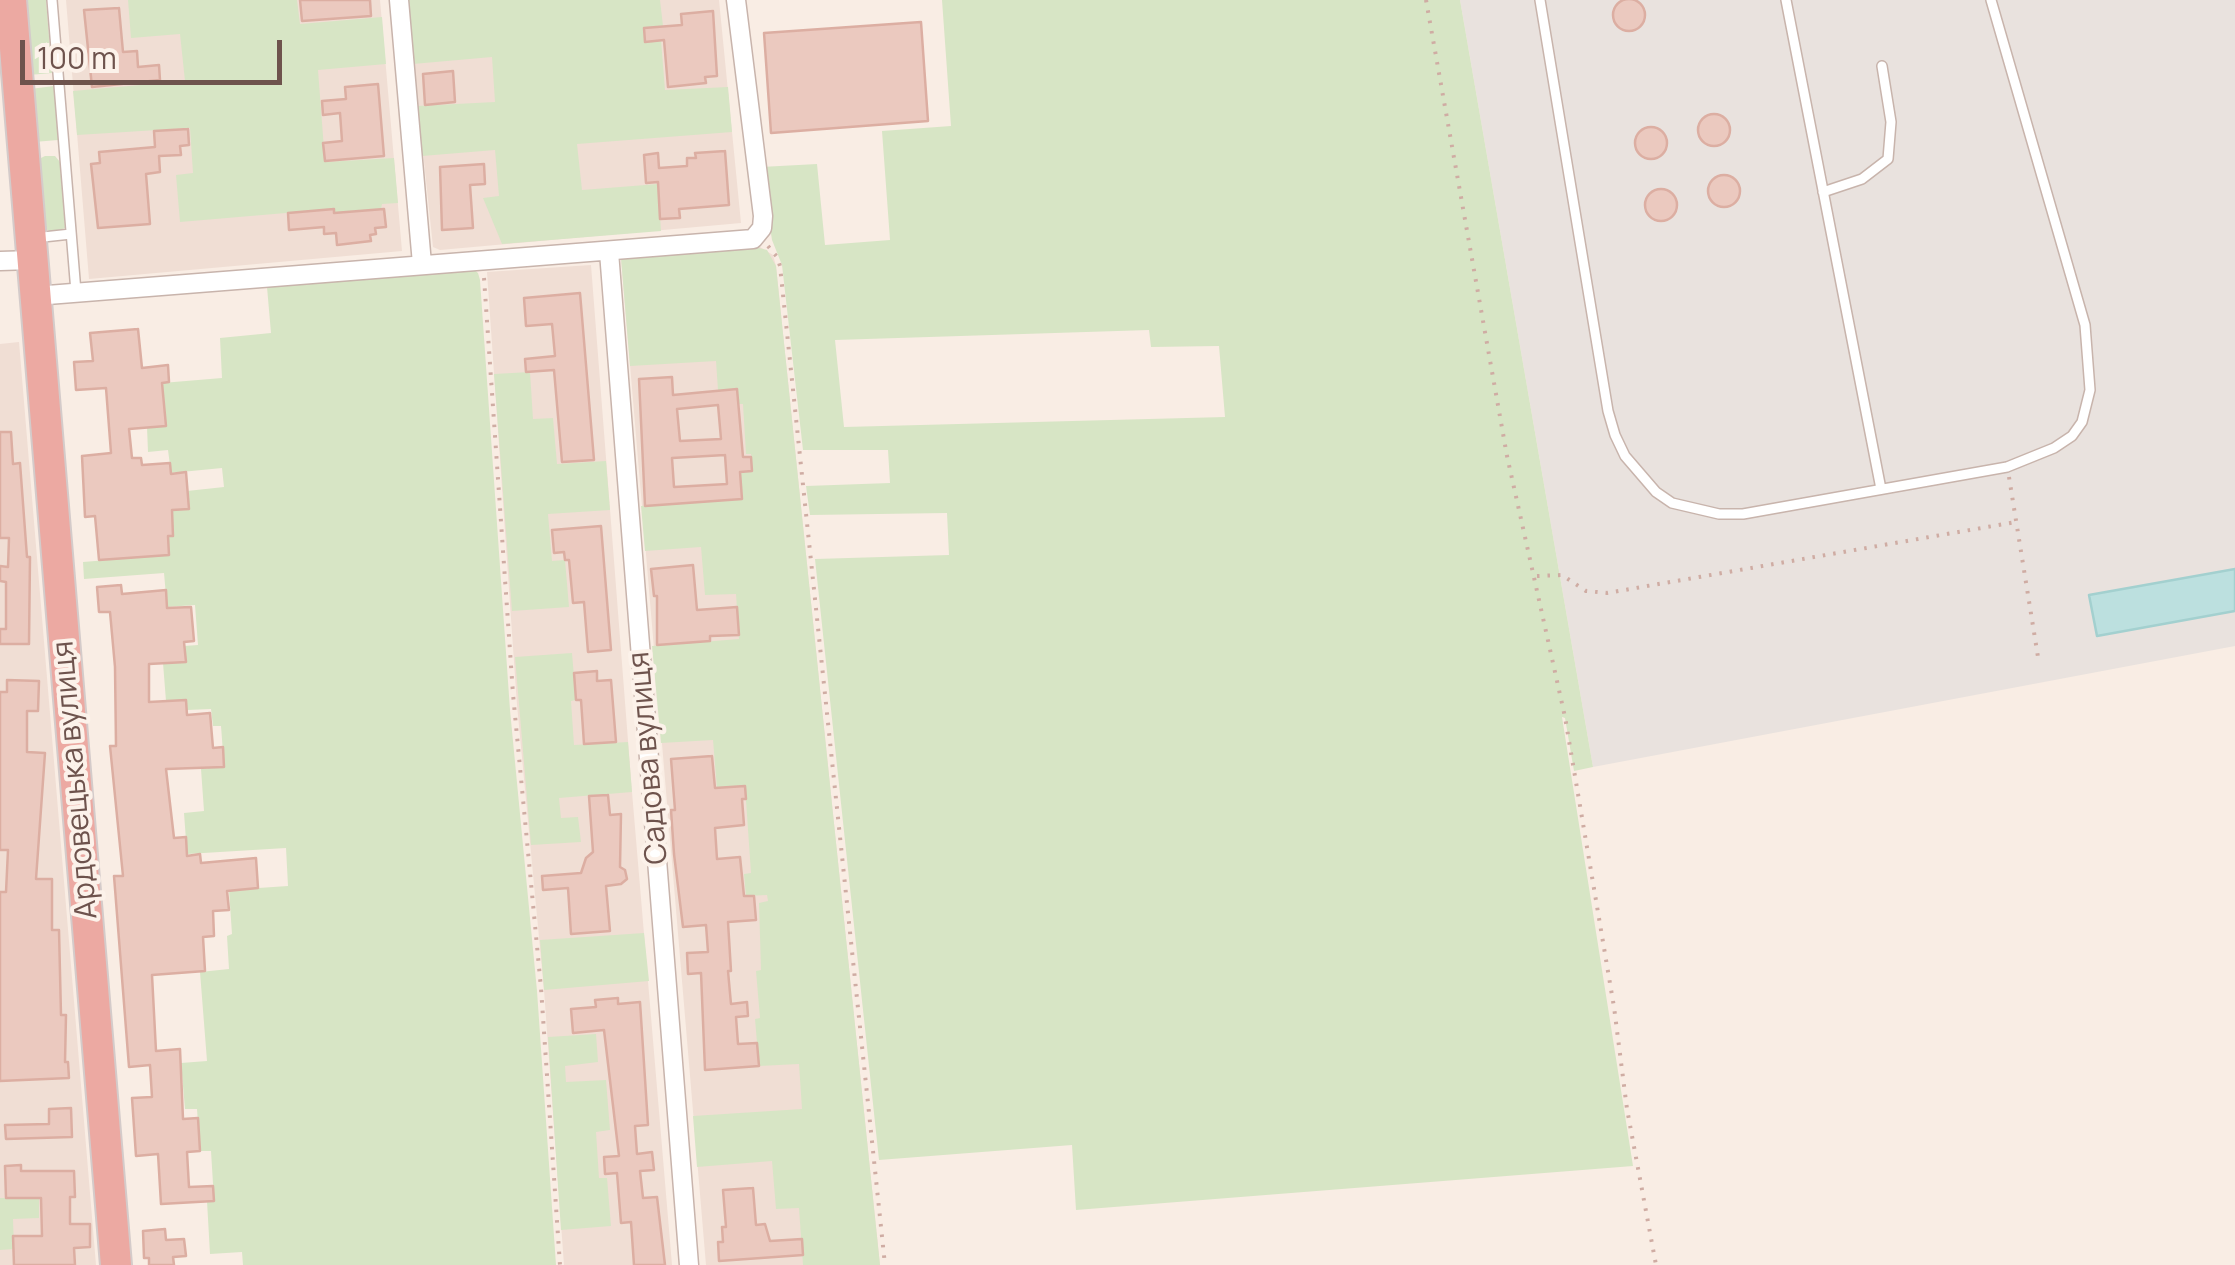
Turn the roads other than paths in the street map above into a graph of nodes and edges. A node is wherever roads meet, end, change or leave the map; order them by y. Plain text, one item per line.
1 (11, 0) edge
2 (52, 0) edge
3 (399, 0) edge
4 (736, 0) edge
5 (1540, 0) edge
6 (1786, 0) edge
7 (1990, 0) edge
8 (1882, 66) dead end
9 (1823, 192) junction
10 (71, 234) junction
11 (32, 249) junction
12 (609, 252) junction
13 (0, 261) edge
14 (422, 264) junction
15 (76, 292) junction
16 (36, 296) junction
17 (1881, 489) junction
18 (116, 1265) edge
19 (689, 1265) edge

1 - 11 highway, Ардовецька вулиця
2 - 10 lane
3 - 14 street
4 - 12 street
5 - 17 lane
6 - 9 lane
7 - 17 lane
8 - 9 lane
9 - 17 lane
10 - 11 lane
10 - 15 lane
11 - 13 street
11 - 16 highway, Ардовецька вулиця
12 - 14 street
12 - 19 street, Садова вулиця
14 - 15 street
15 - 16 street
16 - 18 highway, Ардовецька вулиця

